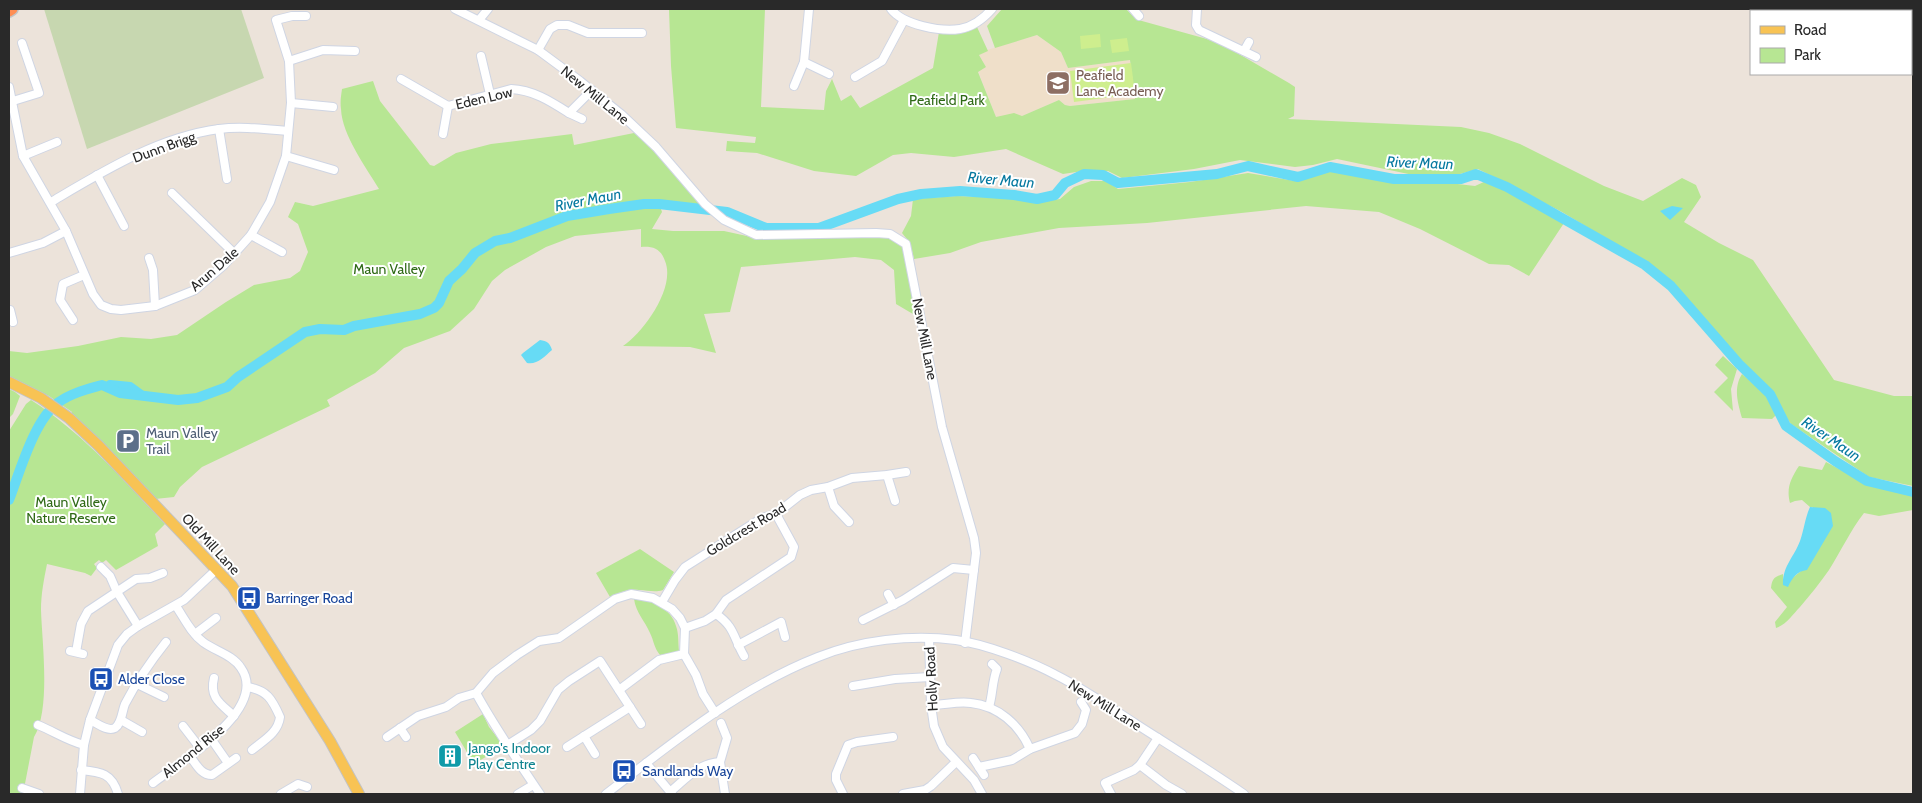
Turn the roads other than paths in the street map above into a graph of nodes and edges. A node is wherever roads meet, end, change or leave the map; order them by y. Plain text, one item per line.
1 (12, 9) edge
2 (455, 9) edge
3 (488, 9) edge
4 (809, 9) edge
5 (891, 9) edge
6 (992, 9) edge
7 (1133, 9) edge
8 (1197, 9) edge
9 (9, 11) edge
10 (306, 16) dead end
11 (1139, 16) dead end
12 (479, 20) junction
13 (904, 20) junction
14 (642, 33) dead end
15 (1249, 42) dead end
16 (22, 43) dead end
17 (538, 50) junction
18 (355, 51) dead end
19 (1244, 51) junction
20 (481, 56) dead end
21 (1256, 57) dead end
22 (289, 61) junction
23 (804, 62) junction
24 (829, 74) dead end
25 (854, 77) dead end
26 (401, 79) dead end
27 (794, 86) dead end
28 (9, 87) edge
29 (592, 90) junction
30 (490, 94) junction
31 (13, 102) junction
32 (291, 103) junction
33 (448, 106) junction
34 (333, 107) dead end
35 (569, 113) junction
36 (582, 119) dead end
37 (219, 129) junction
38 (287, 131) junction
39 (443, 134) dead end
40 (58, 142) dead end
41 (23, 156) junction
42 (286, 156) junction
43 (334, 170) dead end
44 (97, 175) junction
45 (227, 179) dead end
46 (172, 194) dead end
47 (51, 202) junction
48 (124, 226) dead end
49 (66, 231) junction
50 (251, 235) junction
51 (282, 252) dead end
52 (9, 253) edge
53 (235, 254) junction
54 (149, 258) dead end
55 (84, 275) junction
56 (155, 306) junction
57 (9, 309) edge
58 (73, 320) dead end
59 (13, 322) dead end
60 (9, 382) edge
61 (906, 472) dead end
62 (886, 475) junction
63 (828, 487) junction
64 (895, 501) dead end
65 (776, 514) junction
66 (850, 524) dead end
67 (101, 567) dead end
68 (216, 570) junction
69 (974, 570) junction
70 (163, 573) dead end
71 (117, 592) junction
72 (888, 594) dead end
73 (662, 602) junction
74 (894, 605) junction
75 (176, 606) junction
76 (716, 614) junction
77 (216, 618) dead end
78 (863, 620) dead end
79 (138, 626) junction
80 (685, 628) junction
81 (195, 634) junction
82 (785, 637) dead end
83 (928, 638) junction
84 (166, 642) dead end
85 (965, 642) junction
86 (738, 645) junction
87 (76, 652) dead end
88 (684, 654) junction
89 (744, 656) dead end
90 (1005, 667) dead end
91 (930, 677) junction
92 (214, 678) dead end
93 (135, 683) junction
94 (853, 686) dead end
95 (247, 687) junction
96 (619, 690) junction
97 (476, 693) junction
98 (164, 696) dead end
99 (1081, 702) dead end
100 (931, 705) junction
101 (989, 707) junction
102 (630, 708) junction
103 (715, 713) junction
104 (234, 716) junction
105 (90, 720) junction
106 (121, 720) junction
107 (721, 723) dead end
108 (38, 724) dead end
109 (641, 724) dead end
110 (183, 726) dead end
111 (400, 728) junction
112 (142, 732) dead end
113 (584, 736) junction
114 (387, 737) dead end
115 (406, 737) dead end
116 (893, 737) dead end
117 (1158, 738) junction
118 (212, 740) junction
119 (509, 744) junction
120 (84, 745) junction
121 (567, 747) dead end
122 (200, 748) junction
123 (1030, 749) junction
124 (252, 750) dead end
125 (595, 754) dead end
126 (190, 756) junction
127 (236, 758) dead end
128 (973, 758) dead end
129 (720, 762) junction
130 (956, 762) junction
131 (228, 763) junction
132 (646, 763) junction
133 (1140, 765) junction
134 (979, 767) junction
135 (81, 770) junction
136 (984, 775) dead end
137 (158, 782) dead end
138 (533, 785) junction
139 (307, 787) dead end
140 (22, 788) edge
141 (671, 793) edge
142 (39, 794) edge
143 (80, 794) edge
144 (118, 794) edge
145 (281, 794) edge
146 (359, 794) edge
147 (518, 794) edge
148 (540, 794) edge
149 (606, 794) edge
150 (725, 794) edge
151 (843, 794) edge
152 (903, 794) edge
153 (982, 794) edge
154 (1111, 794) edge
155 (1182, 794) edge
156 (1244, 794) edge

1 - 9 highway
2 - 12 street, New Mill Lane
3 - 12 street
4 - 23 street
5 - 13 street
6 - 13 street
7 - 11 street
8 - 19 street
10 - 22 street, Arun Dale
12 - 17 street, New Mill Lane
13 - 25 street
14 - 17 street
15 - 19 street
16 - 31 street
17 - 29 street, New Mill Lane
18 - 22 street
19 - 21 street
20 - 30 street
22 - 32 street, Arun Dale
23 - 24 street
23 - 27 street
26 - 33 street, Eden Low
28 - 31 street, Arun Dale
29 - 35 street
29 - 69 street, New Mill Lane
30 - 33 street, Eden Low
30 - 35 street, Eden Low
31 - 41 street, Arun Dale
32 - 34 street
32 - 38 street, Arun Dale
33 - 39 street
35 - 36 street, Eden Low
37 - 38 street, Dunn Brigg
37 - 44 street, Dunn Brigg
37 - 45 street
38 - 42 street, Arun Dale
40 - 41 street
41 - 47 street, Arun Dale
42 - 43 street
42 - 50 street, Arun Dale
44 - 47 street, Dunn Brigg
44 - 48 street
46 - 53 street
47 - 49 street, Arun Dale
49 - 52 street
49 - 55 street, Arun Dale
50 - 51 street
50 - 53 street, Arun Dale
53 - 56 street, Arun Dale
54 - 56 street
55 - 56 street, Arun Dale
55 - 58 street
57 - 59 street
60 - 68 main road, Old Mill Lane
61 - 62 street, Goldcrest Road
62 - 63 street, Goldcrest Road
62 - 64 street
63 - 65 street, Goldcrest Road
63 - 66 street
65 - 73 street, Goldcrest Road
65 - 76 street
67 - 71 street
68 - 75 street
68 - 146 main road, Old Mill Lane
69 - 74 street
69 - 85 street, New Mill Lane
70 - 71 street
71 - 79 street
71 - 87 street
72 - 74 street
73 - 80 street
73 - 97 street
74 - 78 street
75 - 79 street
75 - 81 street
76 - 80 street
76 - 86 street
77 - 81 street
79 - 105 street
80 - 88 street
81 - 95 street
82 - 86 street
83 - 85 street
83 - 91 street, Holly Road
83 - 103 street
84 - 93 street
85 - 117 street, New Mill Lane
86 - 89 street
88 - 96 street
88 - 103 street
90 - 101 street
91 - 94 street
91 - 100 street, Holly Road
92 - 104 street
93 - 98 street
93 - 106 street
95 - 104 street, Almond Rise
95 - 124 street
96 - 102 street
96 - 119 street
97 - 111 street
97 - 119 street
99 - 123 street
100 - 101 street
100 - 130 street, Holly Road
101 - 123 street
102 - 109 street
102 - 113 street
103 - 132 street
104 - 118 street, Almond Rise
105 - 106 street
105 - 120 street
106 - 112 street
107 - 129 street
108 - 120 street
110 - 122 street
111 - 114 street
111 - 115 street
113 - 121 street
113 - 125 street
116 - 151 street
117 - 133 street
117 - 156 street, New Mill Lane
118 - 122 street, Almond Rise
118 - 131 street
119 - 138 street
120 - 135 street
122 - 126 street, Almond Rise
123 - 134 street
126 - 131 street
126 - 137 street, Almond Rise
127 - 131 street
128 - 134 street
129 - 141 street
129 - 150 street
130 - 152 street
130 - 153 street, Holly Road
132 - 141 street
132 - 149 street
133 - 154 street
133 - 155 street
134 - 136 street
135 - 143 street
135 - 144 street
138 - 147 street
138 - 148 street
139 - 145 street
140 - 142 street

